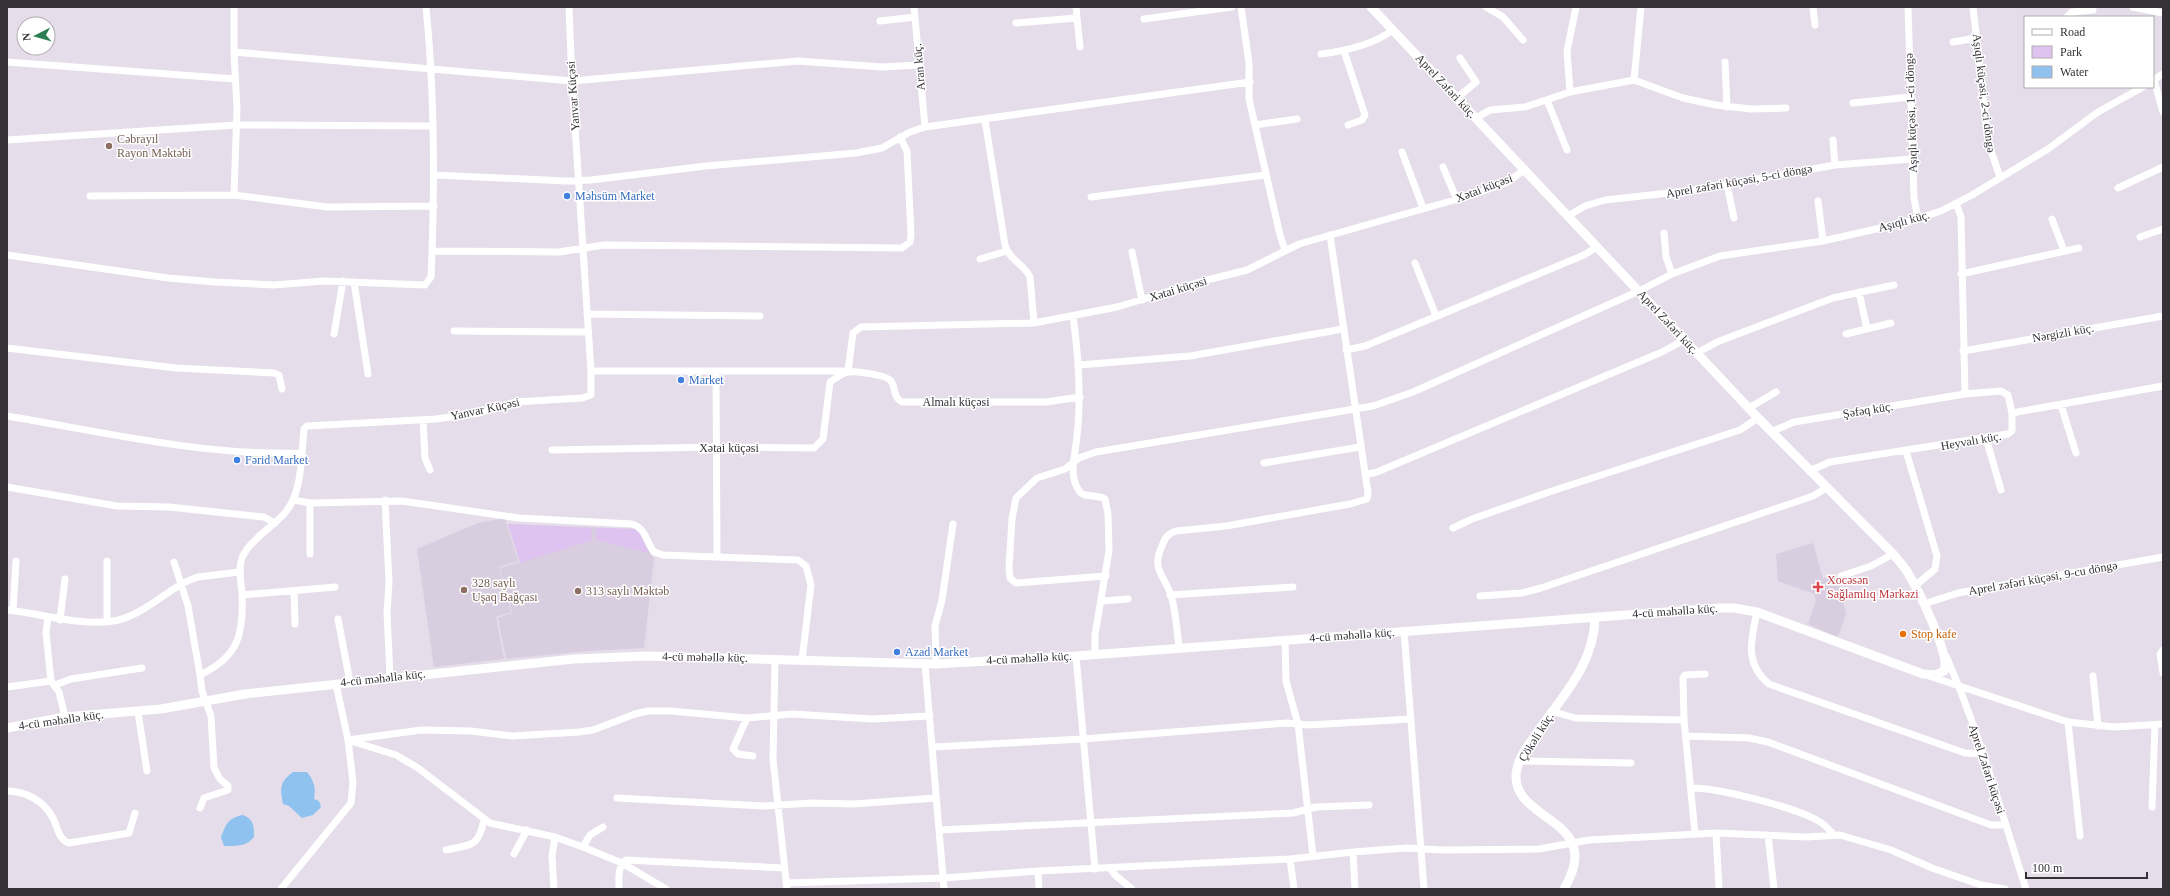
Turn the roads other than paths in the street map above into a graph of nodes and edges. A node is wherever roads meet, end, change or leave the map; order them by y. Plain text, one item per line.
1 (234, 7) edge
2 (426, 7) edge
3 (569, 7) edge
4 (914, 7) edge
5 (1076, 7) edge
6 (1232, 7) edge
7 (1241, 7) edge
8 (1371, 7) edge
9 (1486, 7) edge
10 (1576, 7) edge
11 (1641, 7) edge
12 (1813, 7) edge
13 (1908, 7) edge
14 (1973, 7) edge
15 (2133, 7) edge
16 (1497, 9) edge
17 (2093, 11) edge
18 (2163, 13) edge
19 (2068, 16) edge
20 (914, 18) junction
21 (1077, 18) junction
22 (1144, 19) dead end
23 (880, 20) dead end
24 (1016, 23) dead end
25 (1815, 25) dead end
26 (1393, 30) junction
27 (1976, 38) junction
28 (1523, 40) dead end
29 (1952, 42) dead end
30 (1080, 47) dead end
31 (1344, 51) junction
32 (234, 52) junction
33 (1321, 54) dead end
34 (1460, 58) dead end
35 (7, 62) edge
36 (1725, 62) dead end
37 (919, 65) junction
38 (432, 68) junction
39 (2163, 74) edge
40 (235, 79) junction
41 (2154, 79) edge
42 (572, 80) junction
43 (1634, 80) junction
44 (1250, 82) junction
45 (2154, 83) edge
46 (2141, 88) edge
47 (1570, 92) junction
48 (1910, 97) junction
49 (1457, 98) junction
50 (1547, 100) junction
51 (1853, 103) dead end
52 (1727, 107) junction
53 (1786, 108) dead end
54 (2163, 112) edge
55 (1476, 118) junction
56 (1297, 119) dead end
57 (985, 120) junction
58 (236, 125) junction
59 (1254, 125) junction
60 (1348, 125) dead end
61 (433, 126) junction
62 (925, 126) junction
63 (900, 138) junction
64 (7, 140) edge
65 (1833, 140) dead end
66 (1568, 150) dead end
67 (1402, 152) dead end
68 (1912, 159) junction
69 (1835, 165) junction
70 (1443, 167) dead end
71 (2163, 167) edge
72 (1525, 169) junction
73 (434, 175) junction
74 (1266, 175) junction
75 (2000, 177) junction
76 (579, 180) junction
77 (1727, 185) junction
78 (2118, 188) dead end
79 (234, 195) junction
80 (90, 196) dead end
81 (1091, 197) dead end
82 (1457, 200) junction
83 (1818, 200) dead end
84 (1956, 203) junction
85 (434, 206) junction
86 (1423, 208) junction
87 (1568, 216) junction
88 (1734, 218) dead end
89 (1918, 219) junction
90 (2052, 219) dead end
91 (2163, 229) edge
92 (1664, 233) dead end
93 (1330, 235) junction
94 (2140, 237) dead end
95 (1823, 241) junction
96 (1597, 247) junction
97 (583, 248) junction
98 (2079, 248) dead end
99 (432, 250) junction
100 (1285, 250) junction
101 (1007, 251) junction
102 (2064, 251) junction
103 (1132, 252) dead end
104 (7, 255) edge
105 (980, 260) dead end
106 (1415, 263) dead end
107 (1672, 274) junction
108 (1961, 274) junction
109 (343, 282) junction
110 (354, 282) junction
111 (1894, 285) dead end
112 (1639, 291) junction
113 (1859, 292) junction
114 (1142, 300) junction
115 (587, 314) junction
116 (760, 316) dead end
117 (1073, 316) junction
118 (1436, 316) junction
119 (2163, 316) edge
120 (1034, 323) junction
121 (1891, 323) dead end
122 (1867, 329) junction
123 (1344, 330) junction
124 (454, 331) dead end
125 (588, 332) junction
126 (334, 334) dead end
127 (1846, 334) dead end
128 (1684, 340) junction
129 (7, 348) edge
130 (1346, 350) junction
131 (1963, 351) junction
132 (1697, 353) junction
133 (1079, 365) junction
134 (591, 371) junction
135 (716, 371) junction
136 (848, 371) junction
137 (368, 374) dead end
138 (2163, 386) edge
139 (282, 389) dead end
140 (1776, 392) dead end
141 (1966, 394) junction
142 (1080, 397) junction
143 (2061, 405) junction
144 (1749, 408) junction
145 (1355, 409) junction
146 (2012, 413) junction
147 (7, 416) edge
148 (1758, 418) junction
149 (423, 420) junction
150 (1771, 432) junction
151 (1986, 438) junction
152 (717, 447) junction
153 (1360, 447) junction
154 (552, 450) dead end
155 (1906, 451) junction
156 (302, 453) junction
157 (2076, 453) dead end
158 (1073, 463) junction
159 (1264, 463) dead end
160 (430, 470) dead end
161 (1809, 471) junction
162 (1365, 475) junction
163 (7, 487) edge
164 (1826, 488) junction
165 (2001, 490) dead end
166 (294, 500) junction
167 (384, 500) junction
168 (310, 503) junction
169 (274, 523) junction
170 (953, 524) dead end
171 (1453, 528) dead end
172 (310, 554) dead end
173 (1893, 554) junction
174 (717, 556) junction
175 (2163, 557) edge
176 (16, 561) dead end
177 (107, 561) dead end
178 (174, 562) dead end
179 (240, 572) junction
180 (1106, 576) junction
181 (1841, 576) dead end
182 (65, 579) dead end
183 (181, 584) junction
184 (1915, 586) junction
185 (335, 587) dead end
186 (1293, 587) dead end
187 (294, 591) junction
188 (242, 595) junction
189 (1170, 595) junction
190 (1480, 596) dead end
191 (1128, 599) dead end
192 (1102, 601) junction
193 (1924, 604) junction
194 (10, 610) edge
195 (1756, 612) junction
196 (48, 616) junction
197 (1595, 617) junction
198 (338, 619) dead end
199 (60, 620) junction
200 (107, 621) junction
201 (295, 624) dead end
202 (1404, 631) junction
203 (1285, 640) junction
204 (1179, 648) junction
205 (2163, 650) edge
206 (1943, 651) junction
207 (1095, 654) junction
208 (1076, 656) junction
209 (775, 659) junction
210 (802, 660) junction
211 (926, 664) junction
212 (936, 664) junction
213 (142, 668) dead end
214 (2163, 673) edge
215 (1705, 674) dead end
216 (1923, 674) junction
217 (200, 675) junction
218 (2093, 676) dead end
219 (390, 677) junction
220 (350, 682) junction
221 (53, 683) junction
222 (336, 684) junction
223 (1959, 686) junction
224 (7, 687) edge
225 (206, 700) junction
226 (1551, 711) junction
227 (138, 712) junction
228 (773, 716) junction
229 (930, 716) junction
230 (65, 717) junction
231 (747, 718) junction
232 (1411, 719) junction
233 (1684, 720) junction
234 (2068, 722) junction
235 (1298, 724) junction
236 (2159, 725) edge
237 (2098, 726) junction
238 (7, 728) edge
239 (1686, 736) junction
240 (1083, 739) junction
241 (348, 740) junction
242 (932, 747) junction
243 (1982, 754) junction
244 (753, 756) dead end
245 (1520, 761) junction
246 (1631, 763) dead end
247 (147, 772) dead end
248 (1691, 788) junction
249 (7, 791) edge
250 (617, 798) dead end
251 (936, 798) junction
252 (1369, 805) dead end
253 (777, 806) junction
254 (2152, 807) dead end
255 (200, 808) dead end
256 (1309, 809) junction
257 (135, 813) dead end
258 (484, 820) junction
259 (1091, 823) junction
260 (2005, 825) junction
261 (603, 827) dead end
262 (526, 830) junction
263 (939, 830) junction
264 (1696, 834) junction
265 (1716, 834) junction
266 (1834, 834) junction
267 (1768, 835) junction
268 (2080, 836) dead end
269 (555, 837) junction
270 (1572, 844) junction
271 (583, 847) junction
272 (1421, 849) junction
273 (446, 850) dead end
274 (1353, 852) junction
275 (514, 854) dead end
276 (1313, 856) junction
277 (1290, 859) junction
278 (622, 862) junction
279 (784, 868) junction
280 (1110, 868) junction
281 (1095, 869) junction
282 (1038, 871) junction
283 (943, 878) junction
284 (787, 886) edge
285 (1979, 887) edge
286 (281, 889) edge
287 (554, 889) edge
288 (619, 889) edge
289 (666, 889) edge
290 (944, 889) edge
291 (1039, 889) edge
292 (1132, 889) edge
293 (1294, 889) edge
294 (1355, 889) edge
295 (1424, 889) edge
296 (1564, 889) edge
297 (1719, 889) edge
298 (1774, 889) edge
299 (2005, 889) edge
300 (2022, 889) edge
301 (2025, 889) edge

1 - 32 street
2 - 38 street
3 - 42 street, Yanvar Küçəsi
4 - 20 street, Aran küç.
5 - 21 street
6 - 22 street
7 - 44 street
8 - 26 street, Aprel Zəfəri küç.
9 - 16 street
10 - 47 street
11 - 43 street
12 - 25 street
13 - 48 street, Aşıqlı küçəsi, 1-ci döngə
14 - 27 street, Aşıqlı küçəsi, 2-ci döngə
15 - 18 street
16 - 28 street
17 - 19 street
20 - 23 street
20 - 37 street, Aran küç.
21 - 24 street
21 - 30 street
26 - 31 street
26 - 49 street, Aprel Zəfəri küç.
27 - 29 street
27 - 75 street, Aşıqlı küçəsi, 2-ci döngə
31 - 33 street
31 - 60 street
32 - 38 street
32 - 40 street
34 - 49 street
35 - 40 street
36 - 52 street
37 - 42 street
37 - 62 street, Aran küç.
38 - 42 street
38 - 61 street
39 - 41 street
40 - 58 street
42 - 76 street, Yanvar Küçəsi
43 - 47 street
43 - 52 street
44 - 57 street
44 - 59 street
45 - 54 street
46 - 75 street, Aşıqlı küç.
47 - 50 street
48 - 51 street
48 - 68 street, Aşıqlı küçəsi, 1-ci döngə
49 - 55 street, Aprel Zəfəri küç.
50 - 55 street
50 - 66 street
52 - 53 street
55 - 72 street, Aprel Zəfəri küç.
56 - 59 street
57 - 62 street
57 - 101 street
58 - 61 street
58 - 64 street
58 - 79 street
59 - 74 street
61 - 73 street
62 - 63 street
63 - 76 street
63 - 97 street
65 - 69 street
67 - 86 street
68 - 69 street, Aprel zəfəri küçəsi, 5-ci döngə
68 - 89 street, Aşıqlı küçəsi, 1-ci döngə
69 - 77 street, Aprel zəfəri küçəsi, 5-ci döngə
70 - 82 street
71 - 78 street
72 - 82 street, Xətai küçəsi
72 - 87 street, Aprel Zəfəri küç.
73 - 76 street
73 - 85 street
74 - 81 street
74 - 100 street
75 - 84 street, Aşıqlı küç.
76 - 97 street, Yanvar Küçəsi
77 - 87 street, Aprel zəfəri küçəsi, 5-ci döngə
77 - 88 street
79 - 80 street
79 - 85 street
82 - 86 street, Xətai küçəsi
83 - 95 street
84 - 89 street, Aşıqlı küç.
84 - 108 street
85 - 99 street
86 - 93 street, Xətai küçəsi
87 - 96 street, Aprel Zəfəri küç.
89 - 95 street, Aşıqlı küç.
90 - 102 street
91 - 94 street
92 - 107 street
93 - 100 street, Xətai küçəsi
93 - 123 street
95 - 107 street, Aşıqlı küç.
96 - 112 street, Aprel Zəfəri küç.
96 - 118 street
97 - 99 street
97 - 115 street, Yanvar Küçəsi
98 - 102 street
99 - 110 street
100 - 114 street, Xətai küçəsi
101 - 105 street
101 - 120 street
102 - 108 street
103 - 114 street
104 - 109 street
106 - 118 street
107 - 112 street, Aşıqlı küç.
108 - 131 street
109 - 110 street
109 - 126 street
110 - 137 street
111 - 113 street
112 - 128 street, Aprel Zəfəri küç.
112 - 145 street, Aşıqlı küç.
113 - 122 street
113 - 132 street
114 - 117 street, Xətai küçəsi
115 - 116 street
115 - 125 street, Yanvar Küçəsi
117 - 120 street, Xətai küçəsi
117 - 133 street
118 - 130 street
119 - 131 street, Nərgizli küç.
120 - 136 street, Xətai küçəsi
121 - 122 street
122 - 127 street
123 - 130 street
123 - 133 street
124 - 125 street
125 - 134 street, Yanvar Küçəsi
128 - 132 street, Aprel Zəfəri küç.
128 - 162 street
129 - 139 street
130 - 145 street
131 - 141 street
132 - 144 street, Aprel Zəfəri küç.
133 - 142 street
134 - 135 street
134 - 149 street, Yanvar Küçəsi
135 - 136 street
135 - 152 street
136 - 142 street, Almalı küçəsi
136 - 152 street, Xətai küçəsi
138 - 143 street
140 - 144 street
141 - 146 street, Şəfəq küç.
141 - 150 street, Şəfəq küç.
142 - 158 street
143 - 146 street
143 - 157 street
144 - 148 street, Aprel Zəfəri küç.
145 - 153 street
145 - 158 street, Aşıqlı küç.
146 - 151 street, Heyvalı küç.
147 - 156 street
148 - 150 street, Aprel Zəfəri küç.
148 - 171 street
149 - 156 street, Yanvar Küçəsi
149 - 160 street
150 - 161 street, Aprel Zəfəri küç.
151 - 155 street, Heyvalı küç.
151 - 165 street
152 - 154 street, Xətai küçəsi
152 - 174 street
153 - 159 street
153 - 162 street
155 - 161 street, Heyvalı küç.
155 - 184 street
156 - 166 street, Yanvar Küçəsi
158 - 180 street
158 - 180 street, Aşıqlı küç.
161 - 164 street, Aprel Zəfəri küç.
162 - 189 street
163 - 169 street
164 - 173 street, Aprel Zəfəri küç.
164 - 190 street
166 - 168 street
166 - 169 street, Yanvar Küçəsi
167 - 168 street
167 - 174 street
167 - 219 street
168 - 172 street
169 - 179 street, Yanvar Küçəsi
170 - 212 street
173 - 181 street
173 - 184 street, Aprel Zəfəri küç.
174 - 210 street
175 - 193 street, Aprel zəfəri küçəsi, 9-cu döngə
176 - 194 street
177 - 200 street
178 - 183 street
179 - 183 street
179 - 188 street, Yanvar Küçəsi
180 - 192 street
182 - 199 street
183 - 200 street
183 - 217 street
184 - 193 street, Aprel Zəfəri küç.
185 - 187 street
186 - 189 street
187 - 188 street
187 - 201 street
188 - 217 street, Yanvar Küçəsi
189 - 204 street
191 - 192 street
192 - 207 street
193 - 206 street, Aprel Zəfəri küç.
194 - 196 street
195 - 197 street, 4-cü məhəllə küç.
195 - 216 street, 4-cü məhəllə küç.
195 - 243 street
196 - 199 street
196 - 221 street
197 - 202 street, 4-cü məhəllə küç.
197 - 226 street, Çökəli küç.
198 - 220 street
199 - 200 street
202 - 203 street, 4-cü məhəllə küç.
202 - 232 street
203 - 204 street, 4-cü məhəllə küç.
203 - 235 street
204 - 207 street, 4-cü məhəllə küç.
205 - 214 street
206 - 216 street, Aprel Zəfəri küç.
206 - 223 street, Aprel Zəfəri küçəsi
207 - 208 street, 4-cü məhəllə küç.
208 - 212 street, 4-cü məhəllə küç.
208 - 240 street
209 - 210 street, 4-cü məhəllə küç.
209 - 219 street, 4-cü məhəllə küç.
209 - 228 street
210 - 211 street, 4-cü məhəllə küç.
211 - 212 street, 4-cü məhəllə küç.
211 - 229 street
213 - 221 street
215 - 233 street
216 - 223 street
217 - 225 street
218 - 237 street
219 - 220 street, 4-cü məhəllə küç.
220 - 222 street, 4-cü məhəllə küç.
221 - 224 street
221 - 230 street
222 - 225 street, 4-cü məhəllə küç.
222 - 241 street
223 - 234 street
223 - 243 street, Aprel Zəfəri küçəsi
225 - 227 street, 4-cü məhəllə küç.
225 - 255 street
226 - 233 street
226 - 245 street, Çökəli küç.
227 - 230 street, 4-cü məhəllə küç.
227 - 247 street
228 - 229 street
228 - 231 street
228 - 253 street
229 - 242 street
230 - 238 street, 4-cü məhəllə küç.
231 - 241 street
231 - 244 street
232 - 235 street
232 - 272 street
233 - 239 street
234 - 237 street
234 - 268 street
235 - 240 street
235 - 256 street
236 - 237 street
236 - 254 street
239 - 248 street
239 - 260 street
240 - 242 street
240 - 259 street
241 - 258 street
241 - 286 street
242 - 251 street
243 - 260 street, Aprel Zəfəri küçəsi
245 - 246 street
245 - 270 street, Çökəli küç.
248 - 264 street
248 - 266 street
249 - 257 street
250 - 253 street
251 - 253 street
251 - 263 street
252 - 256 street
253 - 279 street
256 - 259 street
256 - 276 street
258 - 262 street
258 - 273 street
259 - 263 street
259 - 281 street
260 - 301 street, Aprel Zəfəri küçəsi
261 - 271 street
262 - 269 street
262 - 275 street
263 - 283 street
264 - 265 street
264 - 270 street
265 - 267 street
265 - 297 street
266 - 267 street
266 - 285 street
267 - 298 street
269 - 271 street
269 - 287 street
270 - 272 street
270 - 296 street, Çökəli küç.
271 - 278 street
272 - 274 street
272 - 295 street
274 - 276 street
274 - 294 street
276 - 277 street
277 - 280 street
277 - 293 street
278 - 279 street
278 - 288 street
278 - 289 street
279 - 284 street
280 - 281 street
280 - 292 street
281 - 282 street
282 - 283 street
282 - 291 street
283 - 284 street
283 - 290 street
285 - 299 street
300 - 301 street

